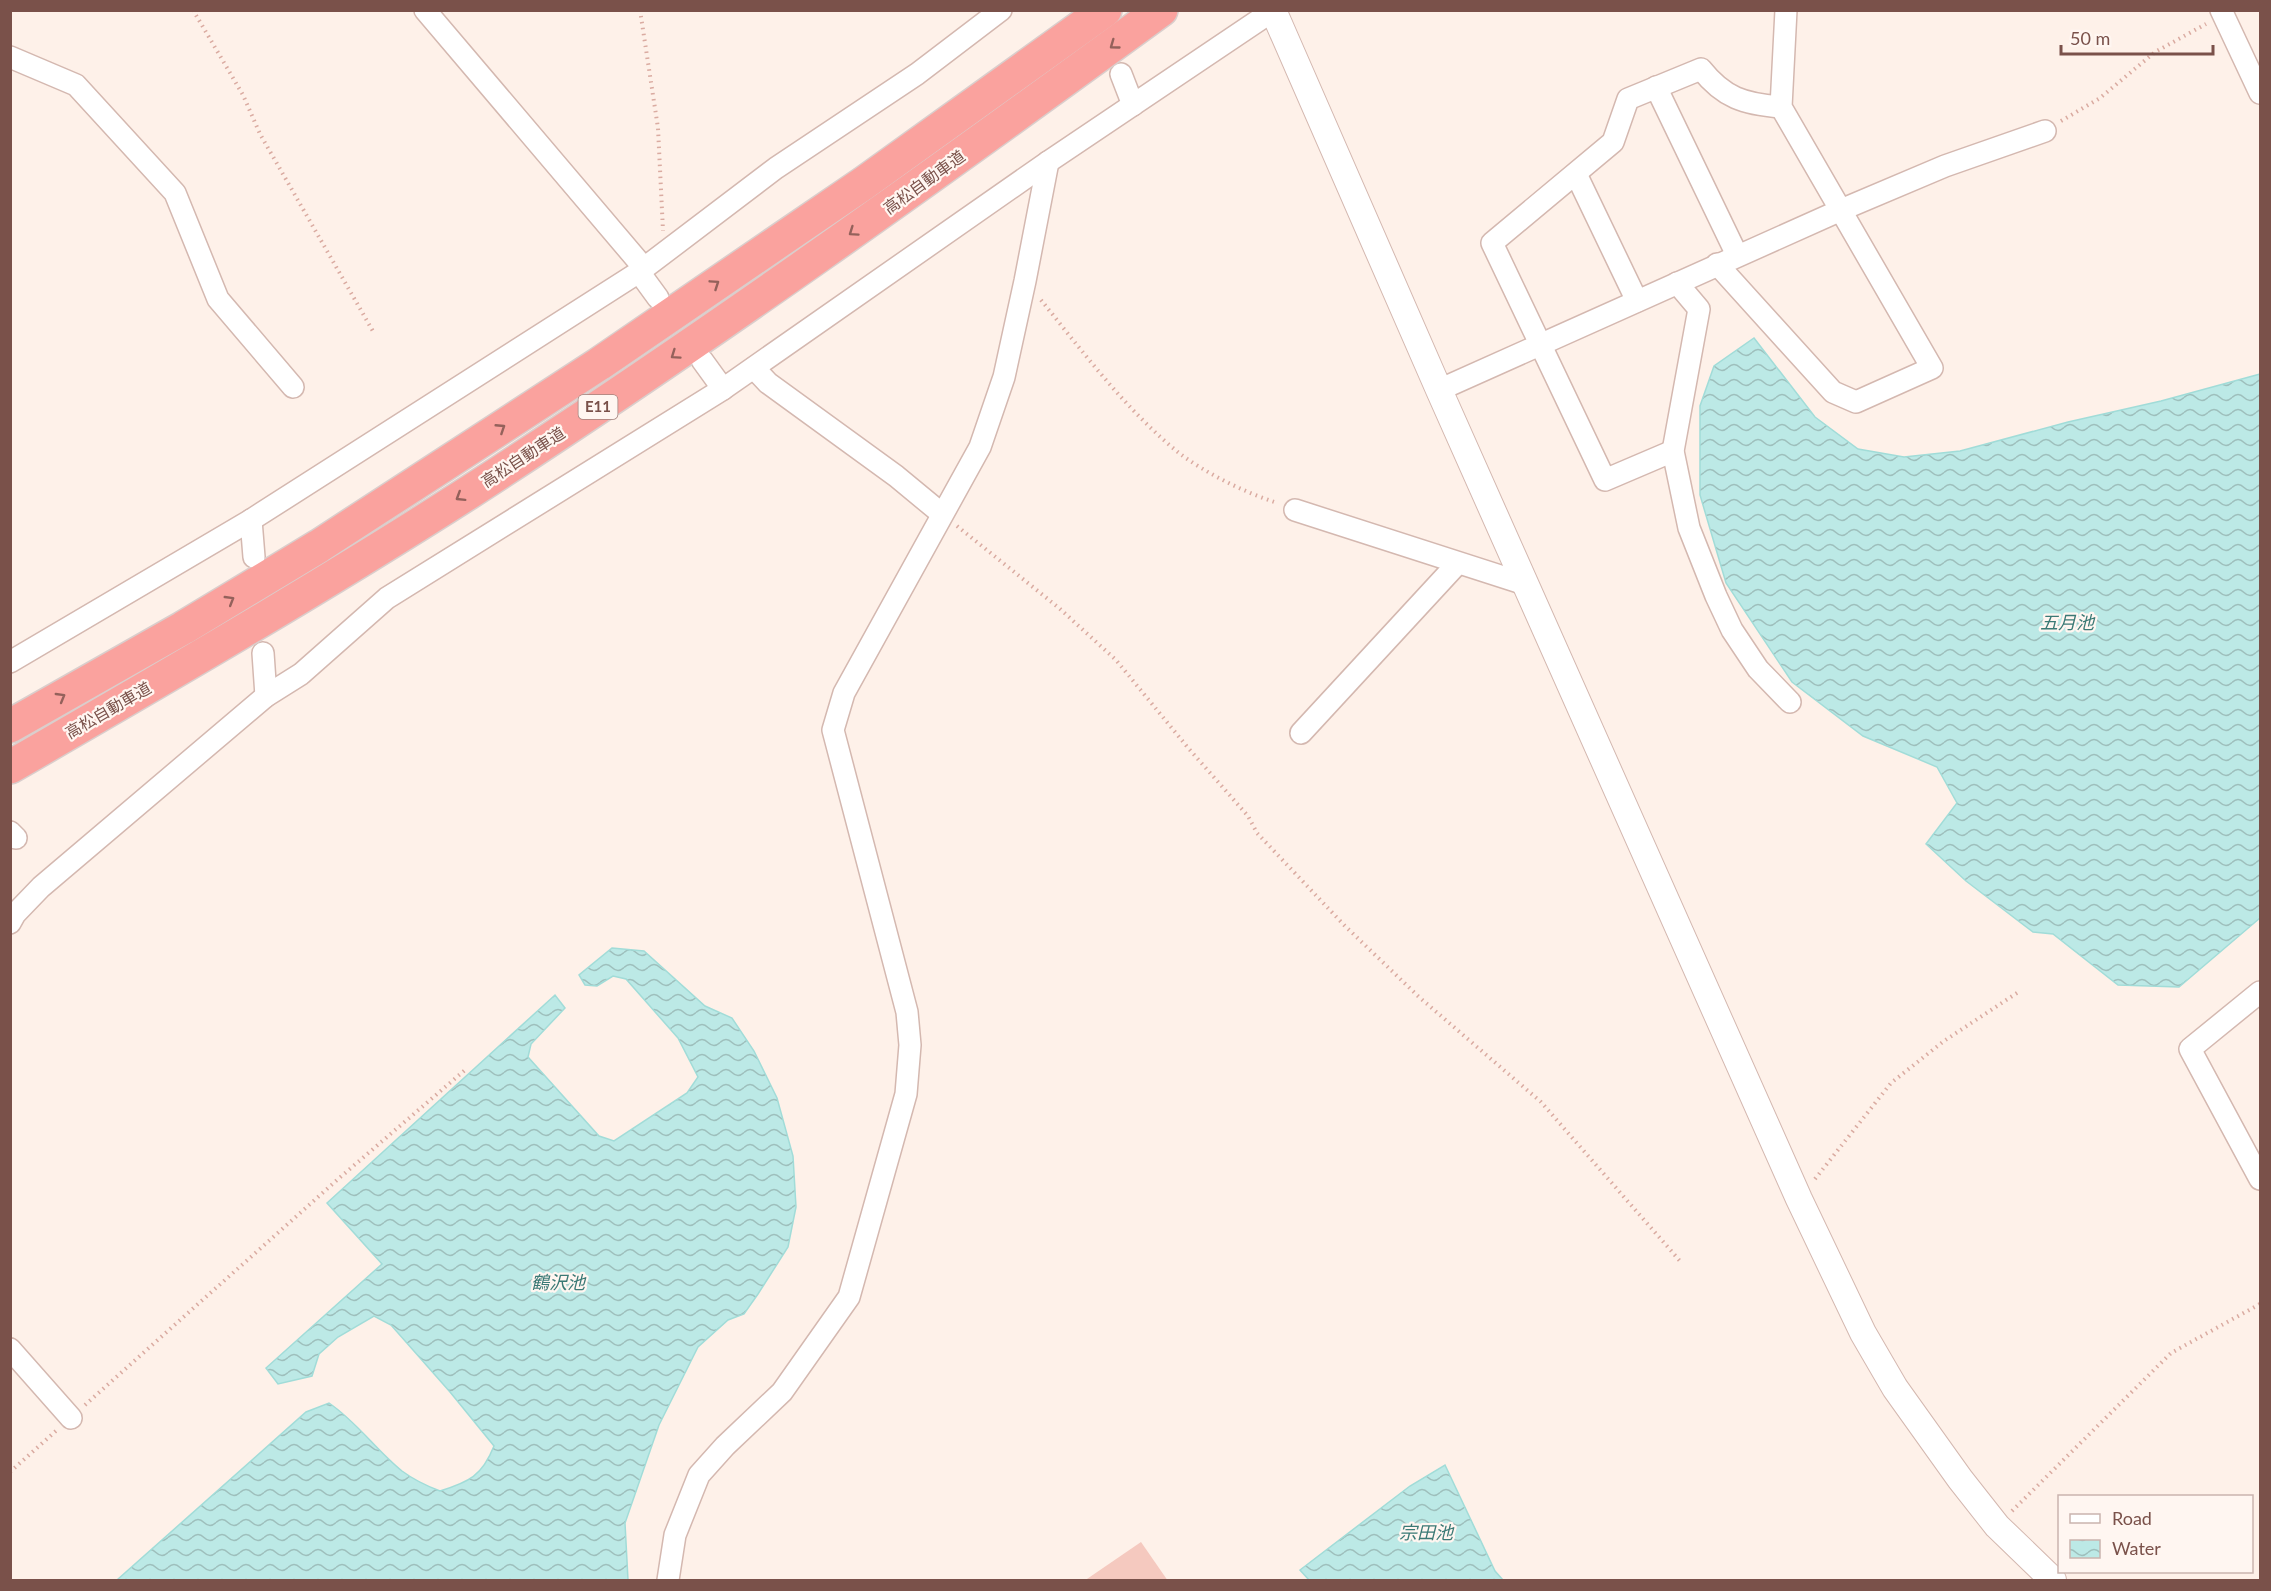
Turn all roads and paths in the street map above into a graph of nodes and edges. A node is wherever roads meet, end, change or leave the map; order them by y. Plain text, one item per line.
1 (193, 10) edge
2 (425, 10) edge
3 (640, 10) edge
4 (1001, 10) edge
5 (1105, 10) edge
6 (1161, 10) edge
7 (1786, 10) edge
8 (1273, 11) edge
9 (2222, 13) edge
10 (10, 57) edge
11 (1120, 74) dead end
12 (1656, 87) junction
13 (2260, 93) edge
14 (1133, 105) junction
15 (1781, 107) junction
16 (2045, 131) joint
17 (1048, 162) junction
18 (1576, 174) junction
19 (1841, 210) junction
20 (670, 248) junction
21 (1737, 255) junction
22 (1718, 264) junction
23 (641, 270) junction
24 (1025, 281) junction
25 (1677, 282) junction
26 (658, 298) dead end
27 (1637, 301) junction
28 (374, 333) dead end
29 (1539, 346) junction
30 (702, 360) dead end
31 (754, 368) junction
32 (293, 387) dead end
33 (723, 389) junction
34 (1439, 390) junction
35 (1672, 452) junction
36 (1296, 510) joint
37 (942, 514) junction
38 (251, 520) junction
39 (254, 557) dead end
40 (1457, 564) junction
41 (1525, 584) junction
42 (263, 653) dead end
43 (10, 662) edge
44 (266, 696) junction
45 (1790, 702) dead end
46 (10, 726) edge
47 (1301, 733) dead end
48 (10, 767) edge
49 (10, 923) edge
50 (2020, 991) dead end
51 (2260, 992) edge
52 (465, 1070) dead end
53 (2260, 1179) edge
54 (1799, 1199) junction
55 (1680, 1261) dead end
56 (2260, 1304) edge
57 (10, 1349) edge
58 (72, 1418) junction
59 (10, 1472) edge
60 (1997, 1526) junction
61 (668, 1581) edge
62 (2053, 1581) edge

1 - 28 path
2 - 23 street
3 - 20 path
4 - 20 street
46 -> 5 highway, 高松自動車道 / E11
6 -> 48 highway, 高松自動車道 / E11
7 - 15 street
8 - 14 street
8 - 34 street
9 - 13 street
9 - 16 path
10 - 32 street
11 - 14 street
12 - 15 street
12 - 18 street
12 - 21 street
14 - 17 street
15 - 19 street
16 - 19 street
17 - 24 street
17 - 31 street
18 - 27 street
18 - 29 street
19 - 21 street
19 - 22 street
20 - 23 street
21 - 22 street
22 - 25 street
23 - 26 street
23 - 38 street
24 - 36 path
24 - 37 street
25 - 27 street
25 - 35 street
27 - 29 street
29 - 34 street
29 - 35 street
30 - 33 street
31 - 33 street
31 - 37 street
33 - 44 street
34 - 41 street
35 - 45 street
36 - 40 street
37 - 55 path
37 - 61 street
38 - 39 street
38 - 43 street
40 - 41 street
40 - 47 street
41 - 54 street
42 - 44 street
44 - 49 street
50 - 54 path
51 - 53 street
52 - 58 path
54 - 60 street
56 - 60 path
57 - 58 street
58 - 59 path
60 - 62 street

